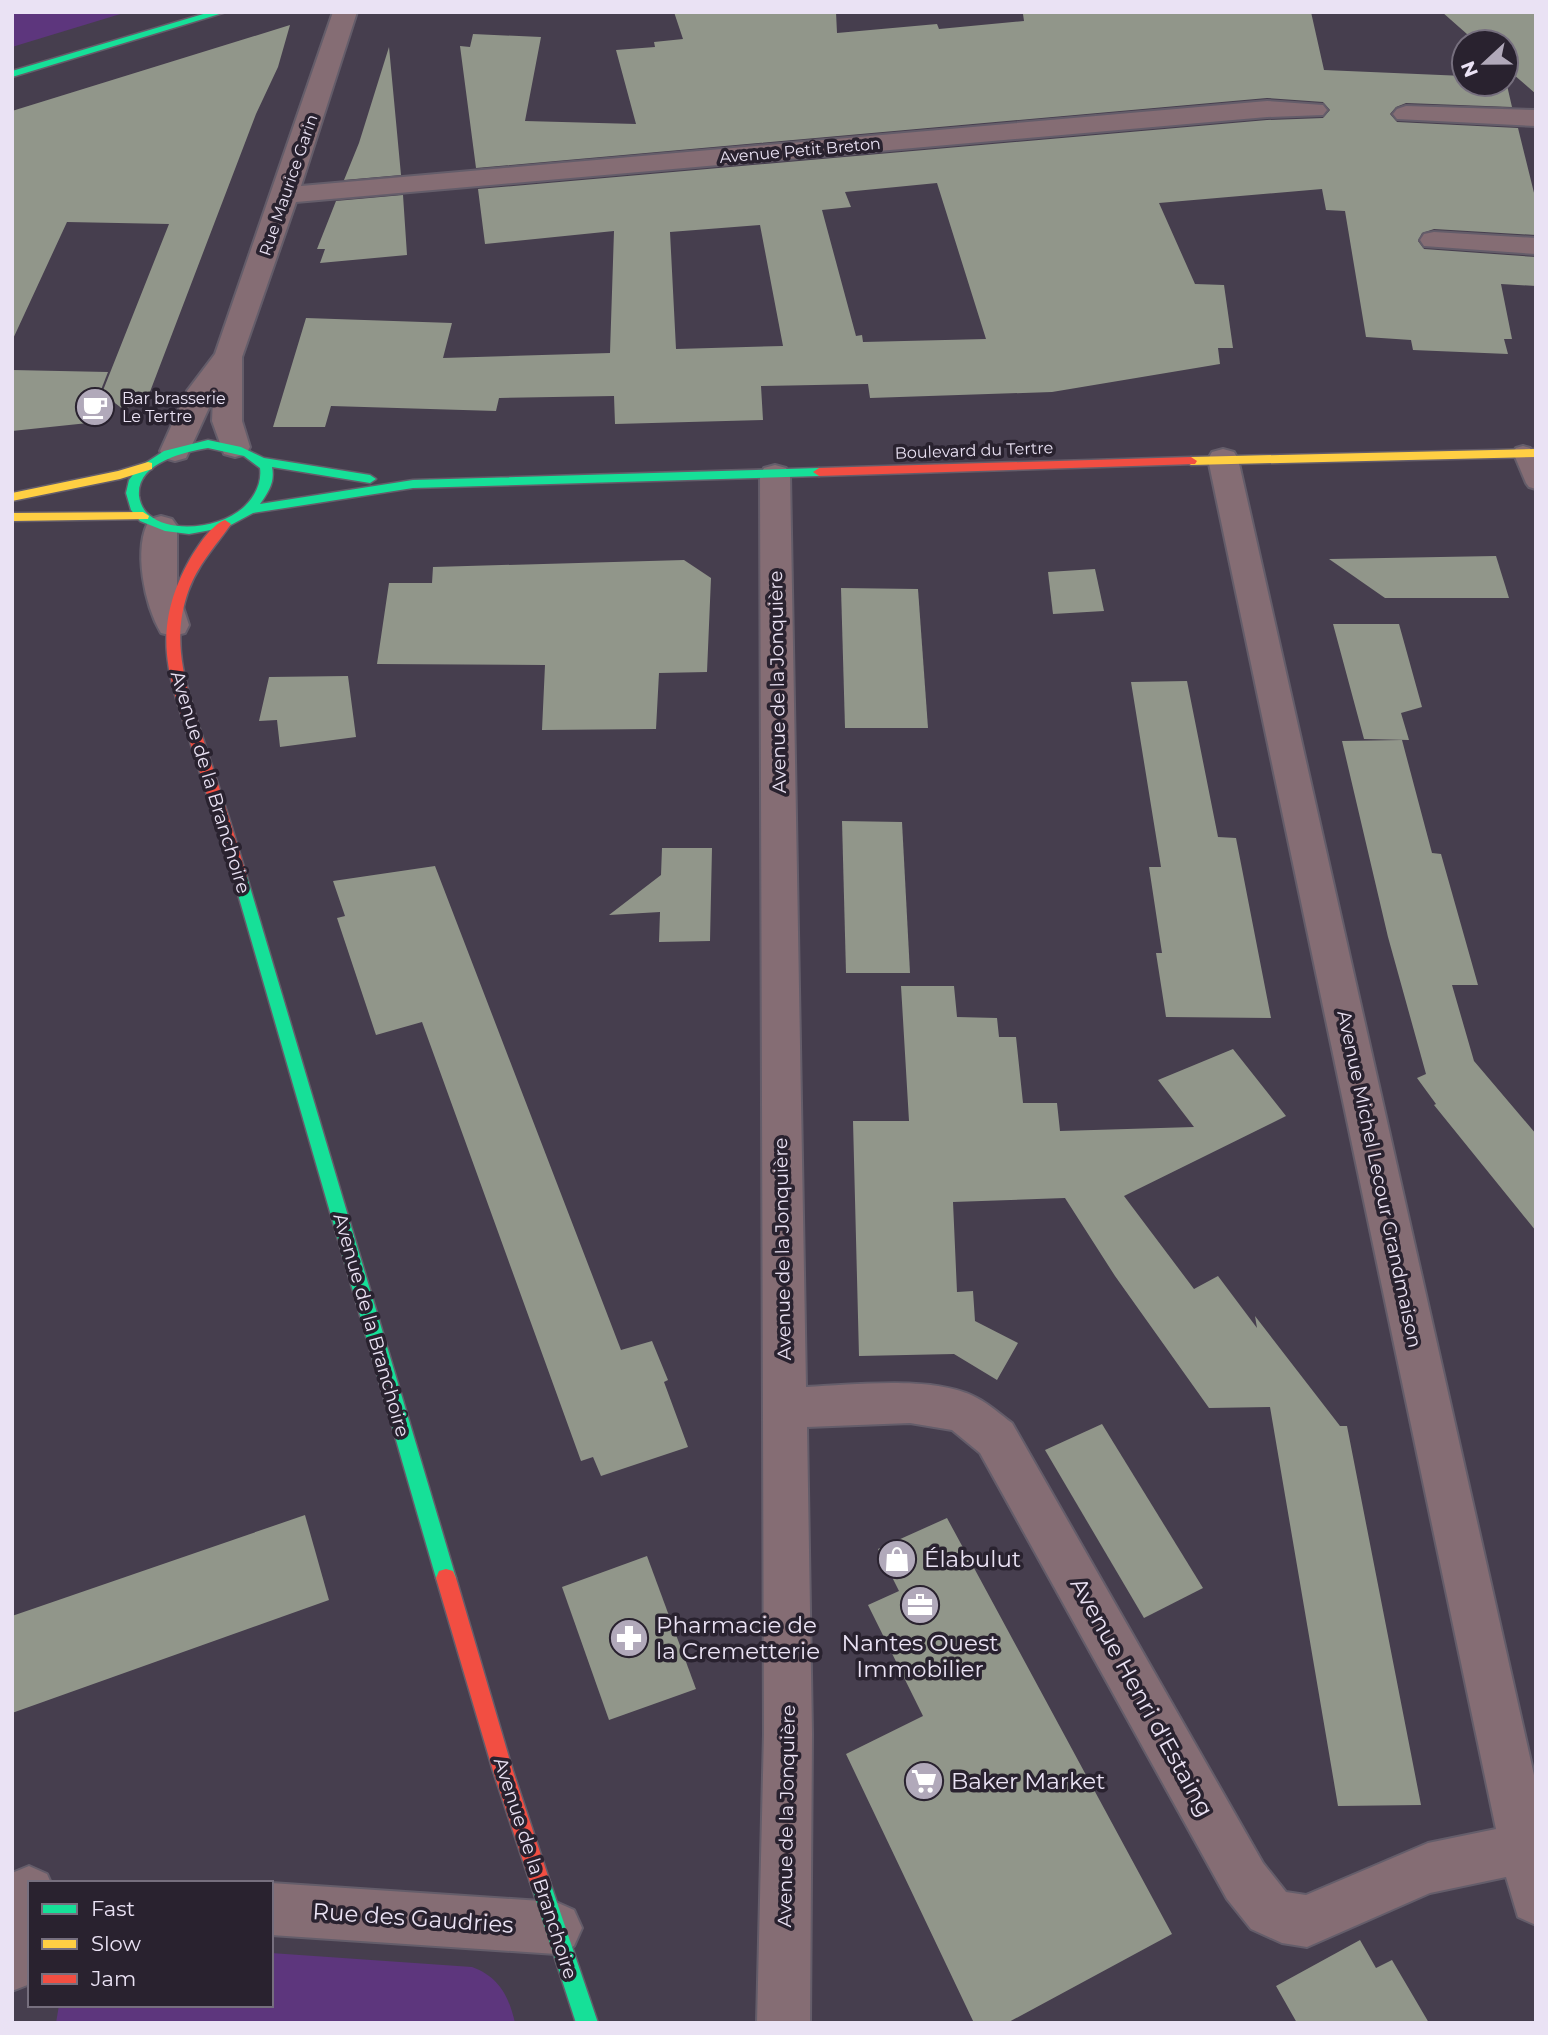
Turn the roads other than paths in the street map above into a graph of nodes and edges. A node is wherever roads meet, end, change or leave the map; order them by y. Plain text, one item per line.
1 (220, 12) edge
2 (345, 12) edge
3 (12, 74) edge
4 (1314, 110) dead end
5 (1406, 114) dead end
6 (1536, 118) edge
7 (285, 195) junction
8 (1434, 240) dead end
9 (1536, 246) edge
10 (228, 357) junction
11 (235, 447) junction
12 (175, 451) junction
13 (1530, 452) edge
14 (1223, 459) junction
15 (261, 461) junction
16 (148, 466) junction
17 (775, 474) junction
18 (1536, 483) edge
19 (413, 484) junction
20 (12, 498) edge
21 (253, 509) junction
22 (12, 516) edge
23 (152, 521) junction
24 (225, 524) junction
25 (173, 625) junction
26 (784, 1408) junction
27 (1525, 1848) junction
28 (28, 1896) edge
29 (1536, 1899) edge
30 (273, 1909) edge
31 (556, 1927) junction
32 (12, 1965) edge
33 (587, 2023) edge
34 (783, 2023) edge

1 - 3 main road
2 - 7 street, Rue Maurice Garin
4 - 7 street, Avenue Petit Breton
5 - 6 street
7 - 10 street, Rue Maurice Garin
8 - 9 street
10 - 11 street, Rue Maurice Garin
10 - 12 street, Rue Maurice Garin
11 - 12 main road
11 - 15 main road
12 - 16 main road
13 - 14 main road, Boulevard du Tertre
13 - 18 lane
14 - 17 main road, Boulevard du Tertre
14 - 27 street, Avenue Michel Lecour Grandmaison
15 - 19 main road, Boulevard du Tertre
15 - 21 main road
16 - 20 main road
16 - 23 main road
17 - 19 main road, Boulevard du Tertre
17 - 26 street, Avenue de la Jonquière
19 - 21 main road, Boulevard du Tertre
21 - 24 main road
22 - 23 main road
23 - 24 main road
23 - 25 street, Avenue de la Branchoire
24 - 25 main road, Avenue de la Branchoire
25 - 31 main road, Avenue de la Branchoire
26 - 27 street, Avenue Henri d'Estaing
26 - 34 street, Avenue de la Jonquière
27 - 29 street, Avenue Michel Lecour Grandmaison
28 - 32 street
30 - 31 street, Rue des Gaudries
31 - 33 main road, Avenue de la Branchoire

